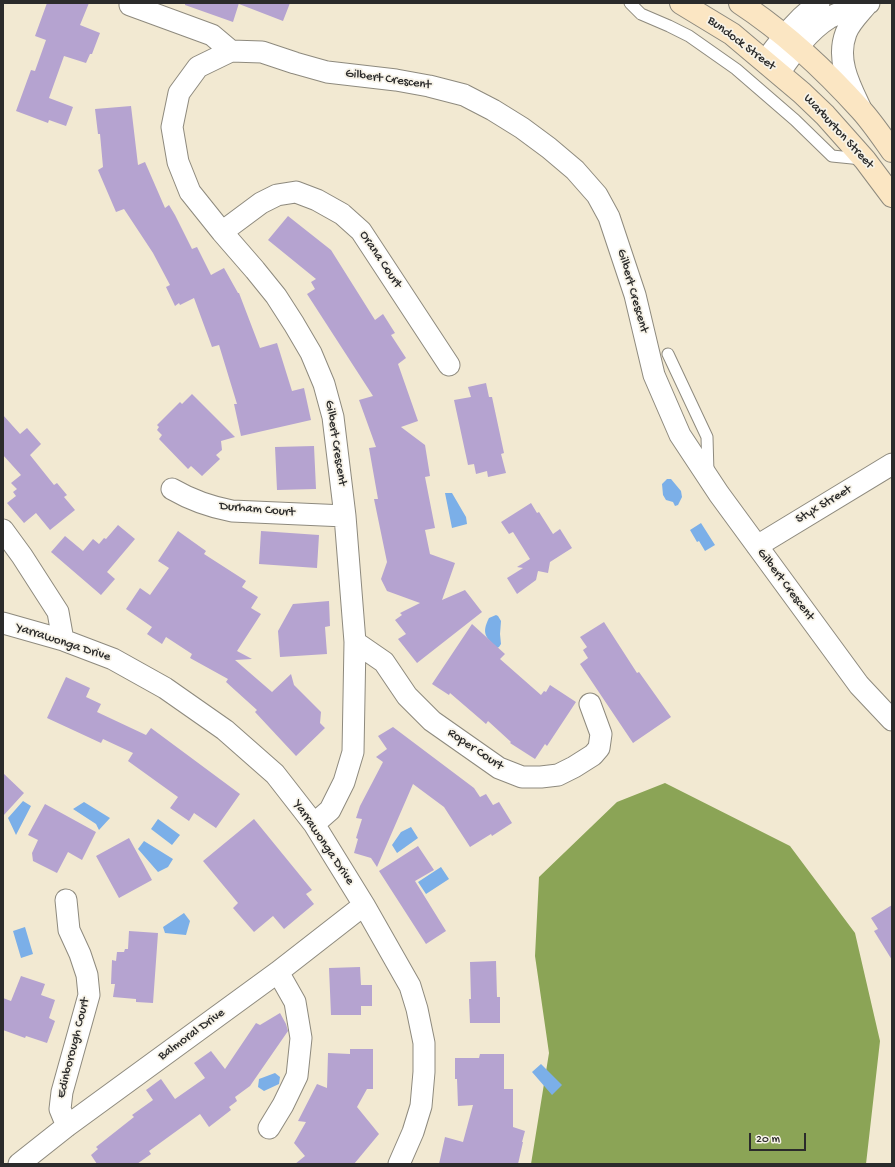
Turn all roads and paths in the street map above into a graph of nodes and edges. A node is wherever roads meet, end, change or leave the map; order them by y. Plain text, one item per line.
1 (630, 3) edge
2 (681, 3) edge
3 (740, 3) edge
4 (819, 3) edge
5 (869, 3) edge
6 (130, 5) dead end
7 (790, 42) junction
8 (231, 51) junction
9 (772, 67) junction
10 (862, 111) junction
11 (892, 151) edge
12 (865, 160) junction
13 (892, 196) edge
14 (222, 232) junction
15 (668, 354) dead end
16 (449, 365) dead end
17 (892, 464) edge
18 (708, 478) junction
19 (172, 489) dead end
20 (345, 516) junction
21 (3, 530) edge
22 (757, 546) junction
23 (3, 623) edge
24 (63, 640) junction
25 (355, 642) junction
26 (590, 704) dead end
27 (892, 720) edge
28 (314, 824) junction
29 (66, 900) dead end
30 (364, 905) junction
31 (278, 972) junction
32 (67, 1126) junction
33 (269, 1128) dead end
34 (19, 1164) edge
35 (399, 1164) edge

1 - 12 lane
2 - 9 main road, Bundock Street
3 - 7 main road
4 - 7 street
5 - 7 street
5 - 10 street
6 - 8 street
7 - 9 street
7 - 10 main road, Warburton Street
8 - 14 street, Gilbert Crescent
8 - 18 street, Gilbert Crescent
9 - 12 main road, Warburton Street
10 - 11 main road, Warburton Street
12 - 13 main road, Warburton Street
14 - 16 street, Orana Court
14 - 20 street, Gilbert Crescent
15 - 18 lane
17 - 22 street, Styx Street
18 - 22 street, Gilbert Crescent
19 - 20 street, Durham Court
20 - 25 street, Gilbert Crescent
21 - 24 street
22 - 27 street, Gilbert Crescent
23 - 24 street, Yarrawonga Drive
24 - 28 street, Yarrawonga Drive
25 - 26 street, Roper Court
25 - 28 street, Gilbert Crescent
28 - 30 street, Yarrawonga Drive
29 - 32 street, Edinborough Court
30 - 31 street, Balmoral Drive
30 - 35 street, Yarrawonga Drive
31 - 32 street, Balmoral Drive
31 - 33 street
32 - 34 street, Balmoral Drive

